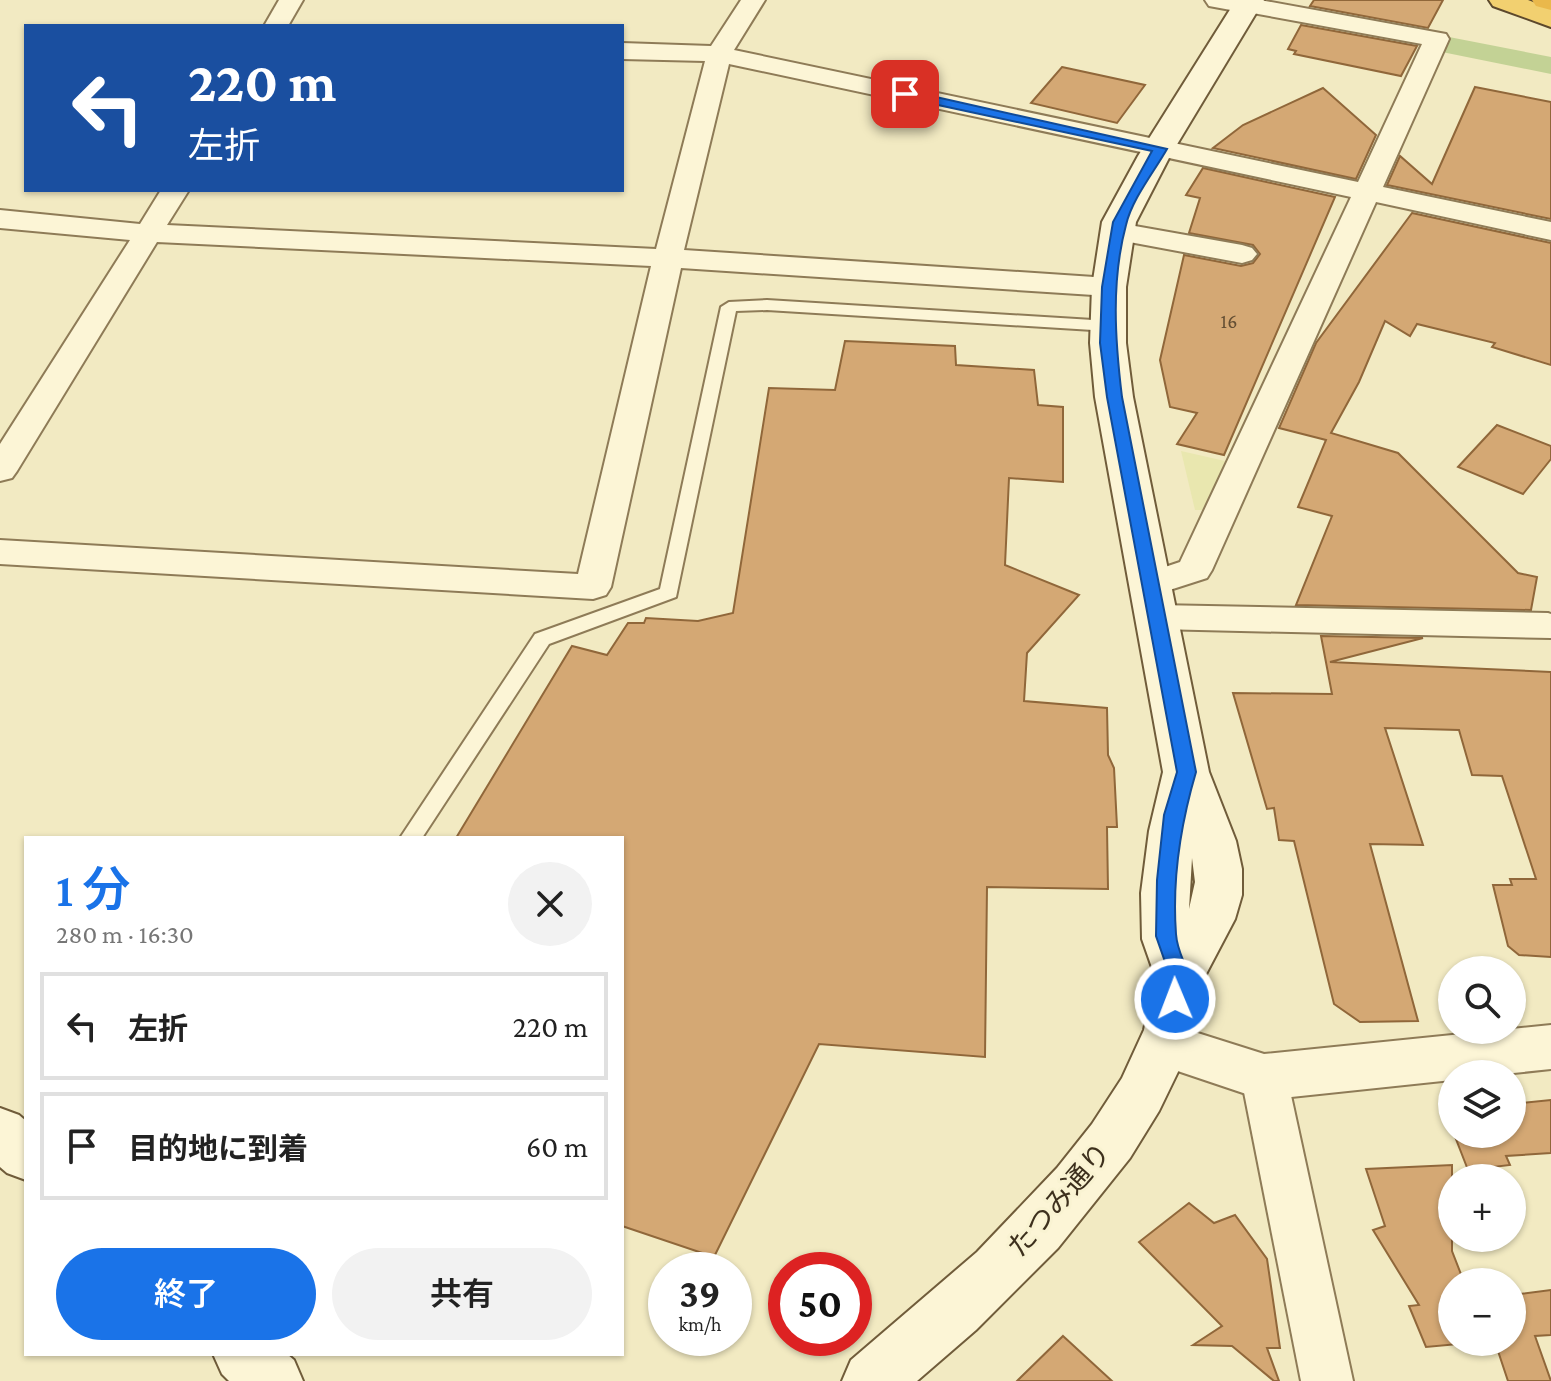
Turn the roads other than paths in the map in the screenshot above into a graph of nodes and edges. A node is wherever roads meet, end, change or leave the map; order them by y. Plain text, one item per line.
1 (291, 0) edge
2 (753, 0) edge
3 (1503, 0) edge
4 (1239, 2) edge
5 (1551, 19) edge
6 (277, 24) edge
7 (624, 51) edge
8 (719, 54) junction
9 (1160, 149) junction
10 (174, 192) edge
11 (1364, 193) junction
12 (0, 219) edge
13 (1551, 231) edge
14 (1118, 232) junction
15 (148, 233) junction
16 (1242, 254) dead end
17 (668, 258) junction
18 (1109, 287) junction
19 (1109, 326) junction
20 (0, 471) edge
21 (0, 552) edge
22 (1154, 601) junction
23 (1550, 623) edge
24 (412, 836) edge
25 (1166, 1045) junction
26 (1551, 1047) edge
27 (1264, 1077) junction
28 (0, 1132) edge
29 (24, 1154) edge
30 (245, 1356) edge
31 (273, 1381) edge
32 (872, 1381) edge
33 (1327, 1381) edge

1 - 6 street
2 - 8 street
3 - 5 highway
4 - 9 main road, たつみ通り
4 - 11 street
7 - 8 street
8 - 9 street
8 - 17 street
9 - 11 street
9 - 14 main road, たつみ通り
10 - 15 street
11 - 13 street
11 - 22 street
12 - 15 street
14 - 16 street
14 - 18 main road, たつみ通り
15 - 17 street
15 - 20 street
17 - 18 street
17 - 21 street
18 - 19 main road, たつみ通り
19 - 22 main road, たつみ通り
19 - 24 lane
22 - 23 street
22 - 25 main road, たつみ通り
25 - 27 main road
25 - 32 main road, たつみ通り
26 - 27 main road
27 - 33 street
28 - 29 main road
30 - 31 main road

